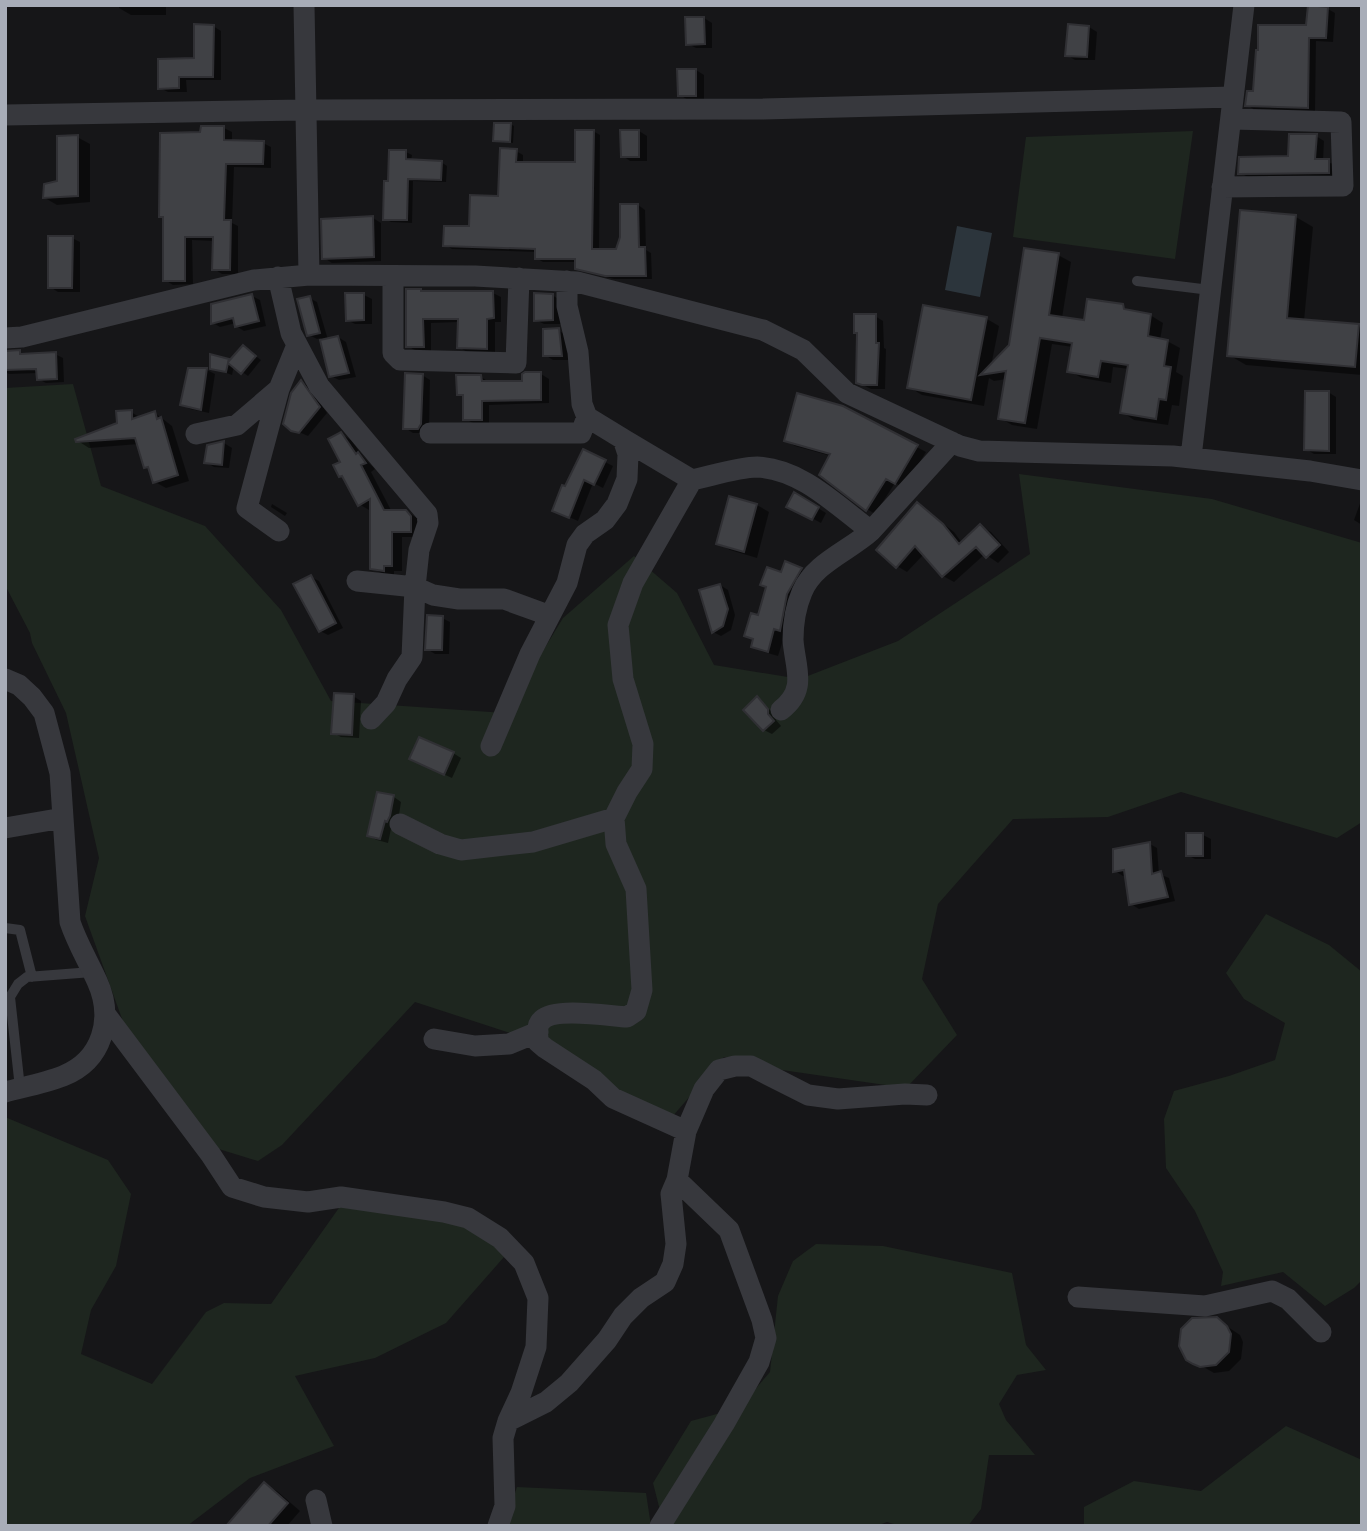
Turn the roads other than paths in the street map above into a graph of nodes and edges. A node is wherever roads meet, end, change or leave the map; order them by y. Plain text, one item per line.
1 (303, 5) edge
2 (1244, 5) edge
3 (1233, 97) junction
4 (305, 110) junction
5 (5, 116) edge
6 (1231, 119) junction
7 (1222, 187) junction
8 (309, 275) junction
9 (393, 276) junction
10 (278, 277) junction
11 (519, 278) junction
12 (1137, 281) dead end
13 (567, 282) junction
14 (1210, 290) junction
15 (5, 338) edge
16 (297, 345) junction
17 (279, 388) junction
18 (587, 417) junction
19 (429, 433) dead end
20 (196, 434) dead end
21 (624, 439) junction
22 (952, 442) junction
23 (1191, 457) junction
24 (692, 480) junction
25 (1362, 481) edge
26 (279, 531) dead end
27 (871, 531) junction
28 (358, 581) dead end
29 (415, 587) junction
30 (548, 615) junction
31 (5, 679) edge
32 (781, 710) dead end
33 (371, 719) dead end
34 (491, 746) dead end
35 (63, 818) junction
36 (614, 818) junction
37 (400, 824) dead end
38 (5, 828) edge
39 (5, 928) edge
40 (92, 972) junction
41 (32, 977) junction
42 (106, 1015) junction
43 (538, 1032) junction
44 (434, 1039) dead end
45 (13, 1090) edge
46 (927, 1095) dead end
47 (685, 1131) junction
48 (677, 1181) junction
49 (1077, 1297) dead end
50 (1321, 1332) dead end
51 (508, 1421) junction
52 (316, 1500) dead end
53 (322, 1526) edge
54 (498, 1526) edge
55 (660, 1526) edge

1 - 4 street
2 - 3 street
3 - 4 street
3 - 6 street
4 - 5 street
4 - 8 street
6 - 7 street
6 - 7 street
7 - 14 street
8 - 9 street
8 - 10 street
9 - 11 street
9 - 11 street
10 - 15 street
10 - 16 street
11 - 13 street
12 - 14 lane
13 - 18 street
13 - 22 street
14 - 23 street
16 - 17 street
16 - 29 street
17 - 20 street
17 - 26 street
18 - 19 street
18 - 21 street
21 - 24 street
21 - 30 street
22 - 23 street
22 - 27 street
23 - 25 street
24 - 27 street
24 - 36 street
27 - 32 street
28 - 29 street
29 - 30 street
29 - 33 street
30 - 34 street
31 - 35 street
35 - 38 street
35 - 40 street
36 - 37 street
36 - 43 street
39 - 41 lane
40 - 41 lane
40 - 42 street
41 - 45 lane
42 - 45 street
42 - 51 street
43 - 44 street
43 - 47 street
46 - 47 street
47 - 48 street
48 - 51 street
48 - 55 street
49 - 50 street
51 - 54 street
52 - 53 street

